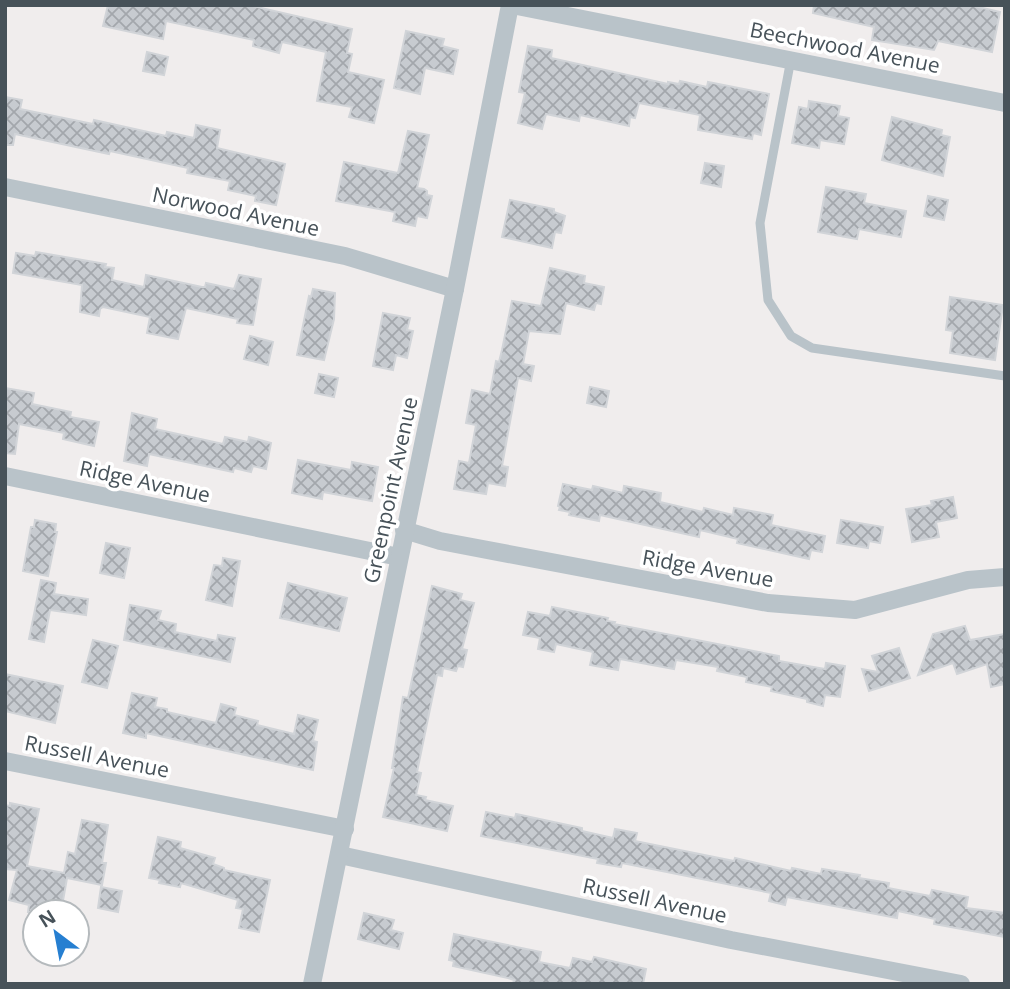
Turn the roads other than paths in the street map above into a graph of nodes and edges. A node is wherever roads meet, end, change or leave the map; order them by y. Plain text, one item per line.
1 (511, 5) edge
2 (791, 59) junction
3 (1005, 103) edge
4 (5, 187) edge
5 (454, 289) junction
6 (1005, 376) edge
7 (5, 476) edge
8 (404, 530) junction
9 (399, 556) junction
10 (1005, 577) edge
11 (5, 761) edge
12 (345, 829) junction
13 (340, 855) junction
14 (312, 984) edge
15 (961, 984) edge

1 - 2 street, Beechwood Avenue
1 - 5 street, Greenpoint Avenue
2 - 3 street, Beechwood Avenue
2 - 6 lane
4 - 5 street, Norwood Avenue
5 - 8 street, Greenpoint Avenue
7 - 9 street, Ridge Avenue
8 - 9 street, Greenpoint Avenue
8 - 10 street, Ridge Avenue
9 - 12 street, Greenpoint Avenue
11 - 12 street, Russell Avenue
12 - 13 street, Greenpoint Avenue
13 - 14 street, Greenpoint Avenue
13 - 15 street, Russell Avenue

